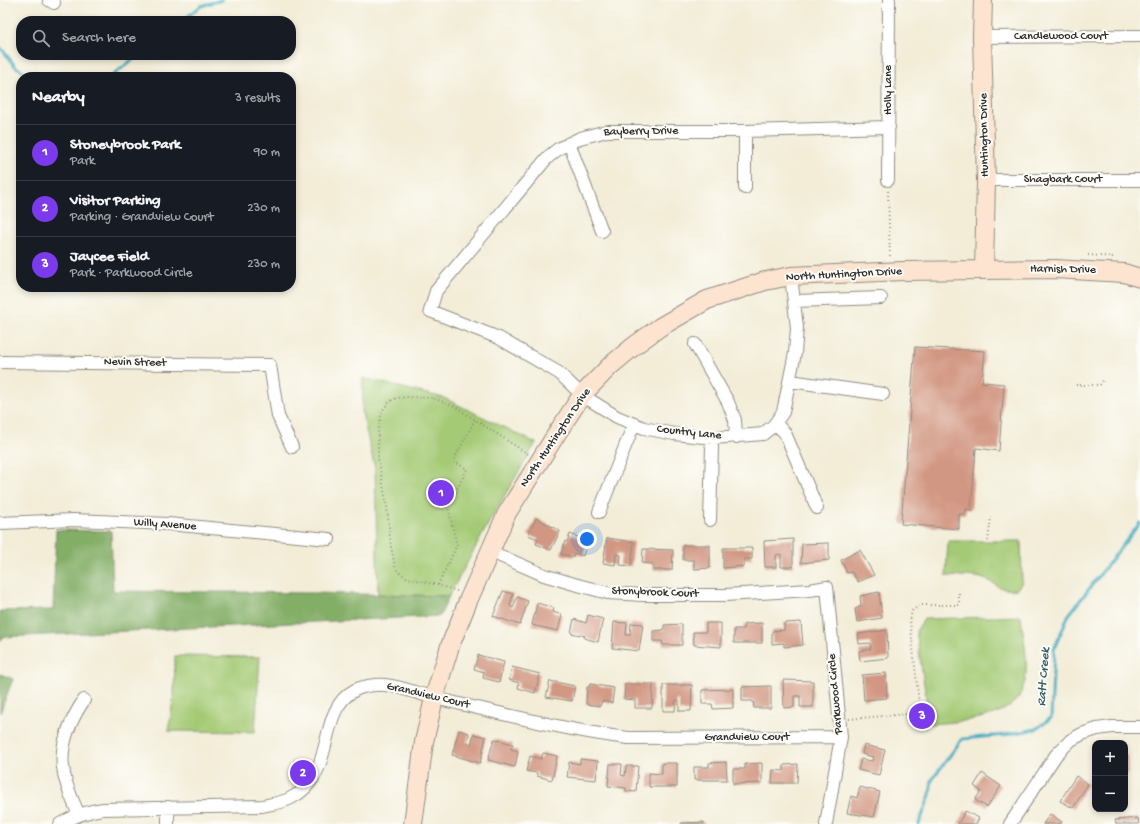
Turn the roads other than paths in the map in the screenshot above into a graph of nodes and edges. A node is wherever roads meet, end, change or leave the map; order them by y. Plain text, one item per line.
1 (889, 0) edge
2 (983, 0) edge
3 (1140, 36) edge
4 (982, 37) junction
5 (889, 127) junction
6 (745, 131) junction
7 (569, 143) junction
8 (888, 180) road end
9 (986, 180) junction
10 (1140, 180) edge
11 (745, 188) dead end
12 (602, 231) dead end
13 (984, 270) junction
14 (791, 276) junction
15 (1140, 278) edge
16 (881, 298) dead end
17 (795, 302) junction
18 (430, 311) joint
19 (695, 344) dead end
20 (0, 362) edge
21 (790, 381) junction
22 (883, 394) dead end
23 (582, 395) junction
24 (775, 423) junction
25 (634, 424) junction
26 (736, 437) junction
27 (710, 438) junction
28 (292, 447) dead end
29 (817, 508) dead end
30 (599, 512) dead end
31 (710, 520) dead end
32 (0, 523) edge
33 (329, 539) dead end
34 (490, 552) junction
35 (827, 587) joint
36 (434, 698) junction
37 (84, 700) dead end
38 (1140, 727) edge
39 (840, 737) junction
40 (168, 808) junction
41 (79, 815) junction
42 (60, 824) edge
43 (168, 824) edge
44 (412, 824) edge
45 (826, 824) edge
46 (1010, 824) edge

1 - 5 street, Holly Lane
2 - 4 street, Huntington Drive
3 - 4 street, Candlewood Court
4 - 9 street, Huntington Drive
5 - 6 street, Bayberry Drive
5 - 8 street, Holly Lane
6 - 7 street, Bayberry Drive
6 - 11 street
7 - 12 street
7 - 18 street, Bayberry Drive
9 - 10 street, Shagbark Court
9 - 13 street, Huntington Drive
13 - 14 street, North Huntington Drive
13 - 15 street, Harnish Drive
14 - 17 street, Country Lane
14 - 23 street, North Huntington Drive
16 - 17 street
17 - 21 street, Country Lane
18 - 23 street, Country Lane
19 - 26 street
20 - 28 street, Nevin Street
21 - 22 street
21 - 24 street, Country Lane
23 - 25 street, Country Lane
23 - 34 street, North Huntington Drive
24 - 26 street, Country Lane
24 - 29 street
25 - 27 street, Country Lane
25 - 30 street
26 - 27 street, Country Lane
27 - 31 street
32 - 33 street, Willy Avenue
34 - 35 street, Stonybrook Court
34 - 36 street, North Huntington Drive
35 - 39 street, Parkwood Circle
36 - 39 street, Grandview Court
36 - 40 street, Grandview Court
36 - 44 street, North Huntington Drive
37 - 41 street
38 - 46 street
39 - 45 street, Parkwood Circle
40 - 41 street, Grandview Court
40 - 43 street
41 - 42 street, Grandview Court

